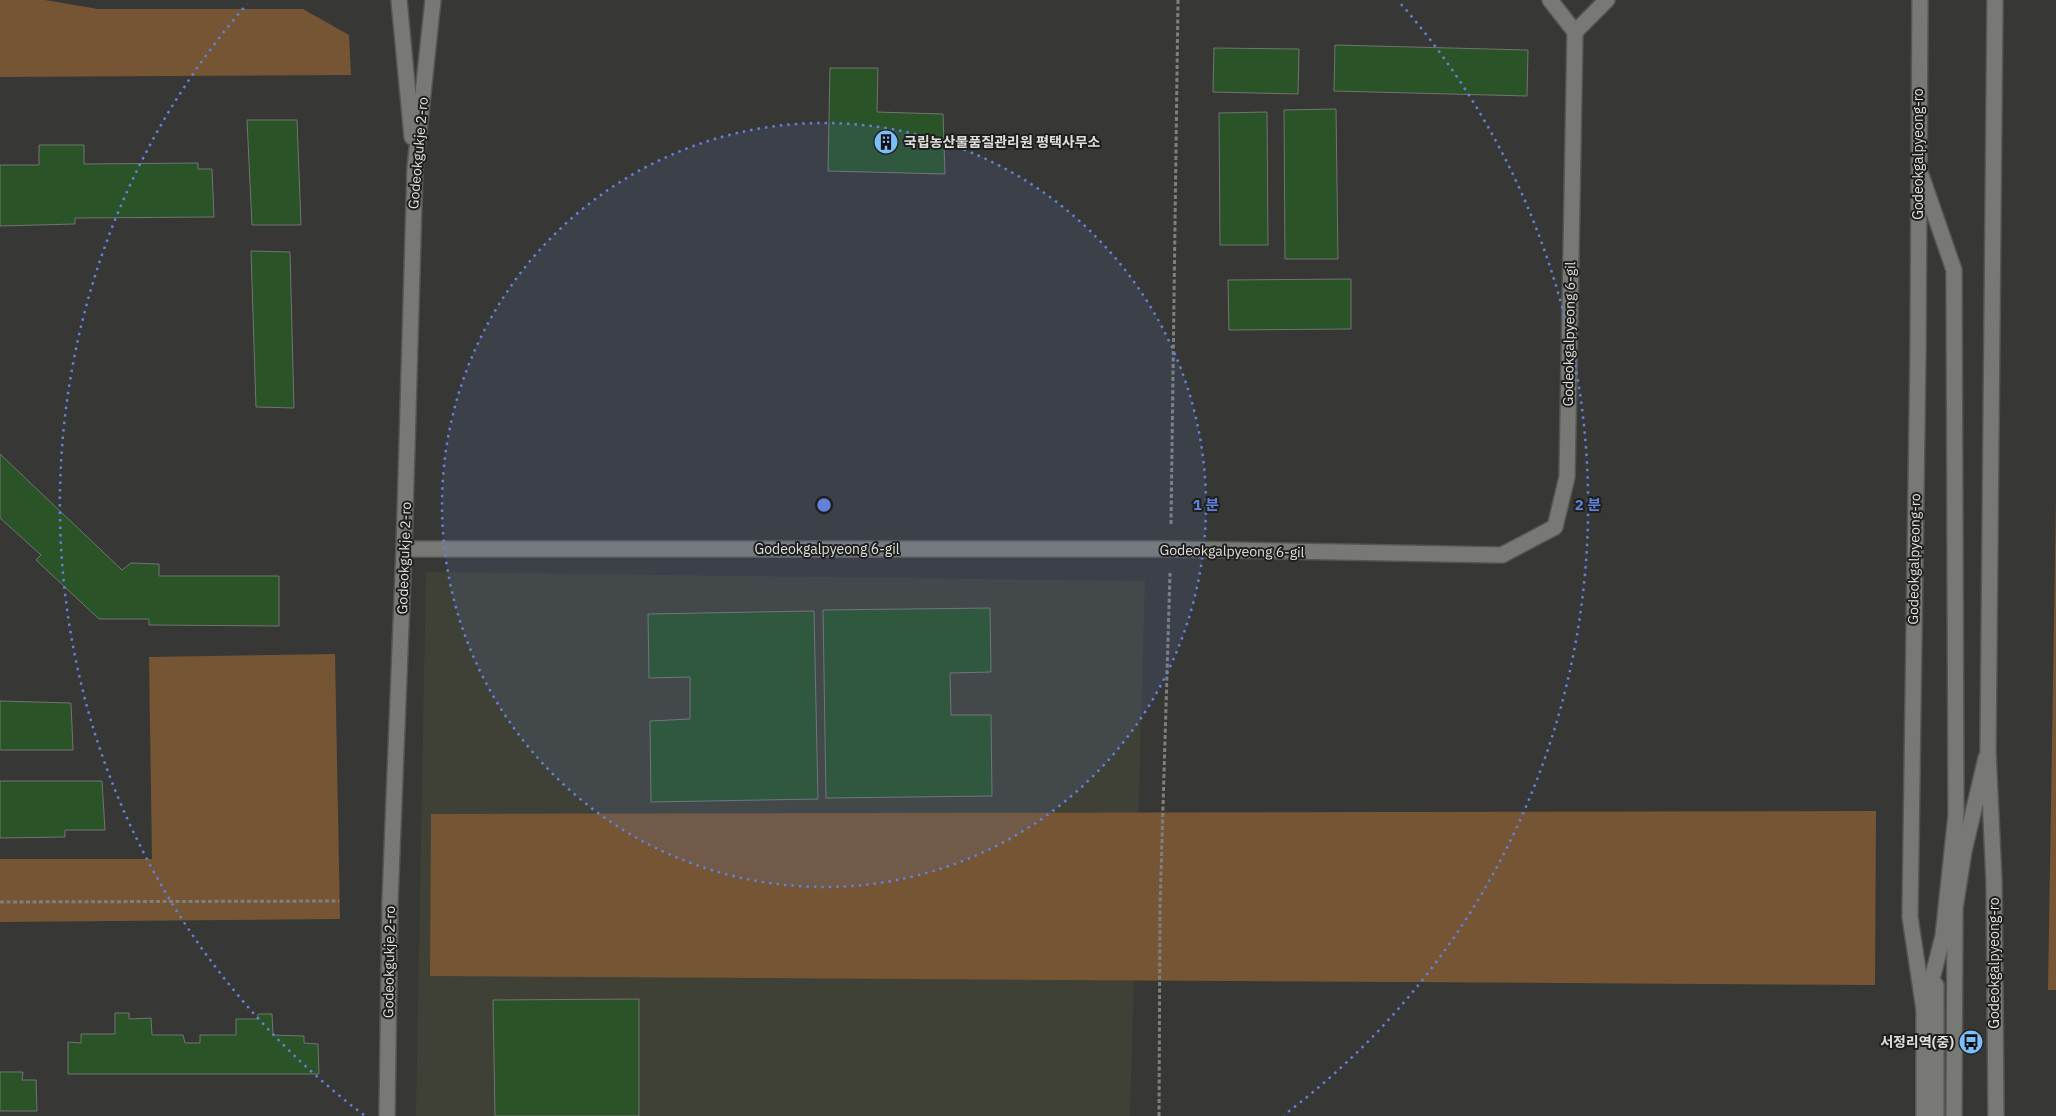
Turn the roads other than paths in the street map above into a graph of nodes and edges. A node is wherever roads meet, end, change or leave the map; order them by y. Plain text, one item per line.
1 (399, 0) edge
2 (433, 0) edge
3 (1550, 0) edge
4 (1607, 0) edge
5 (1920, 0) edge
6 (1995, 0) edge
7 (1574, 32) junction
8 (1917, 164) junction
9 (415, 168) junction
10 (404, 549) junction
11 (1988, 752) junction
12 (1936, 963) junction
13 (1924, 1010) junction
14 (387, 1116) edge
15 (1924, 1116) edge
16 (1936, 1116) edge
17 (1954, 1116) edge
18 (1996, 1116) edge

1 - 9 street
2 - 9 street, Godeokgukje 2-ro
3 - 7 street
4 - 7 street
5 - 8 street, Godeokgalpyeong-ro
6 - 11 street, Godeokgalpyeong-ro
7 - 10 street, Godeokgalpyeong 6-gil
8 - 12 street
8 - 13 street, Godeokgalpyeong-ro
9 - 10 street, Godeokgukje 2-ro
10 - 14 street, Godeokgukje 2-ro
11 - 17 street
11 - 18 street, Godeokgalpyeong-ro
12 - 13 street
12 - 16 street
13 - 15 street, Godeokgalpyeong-ro

